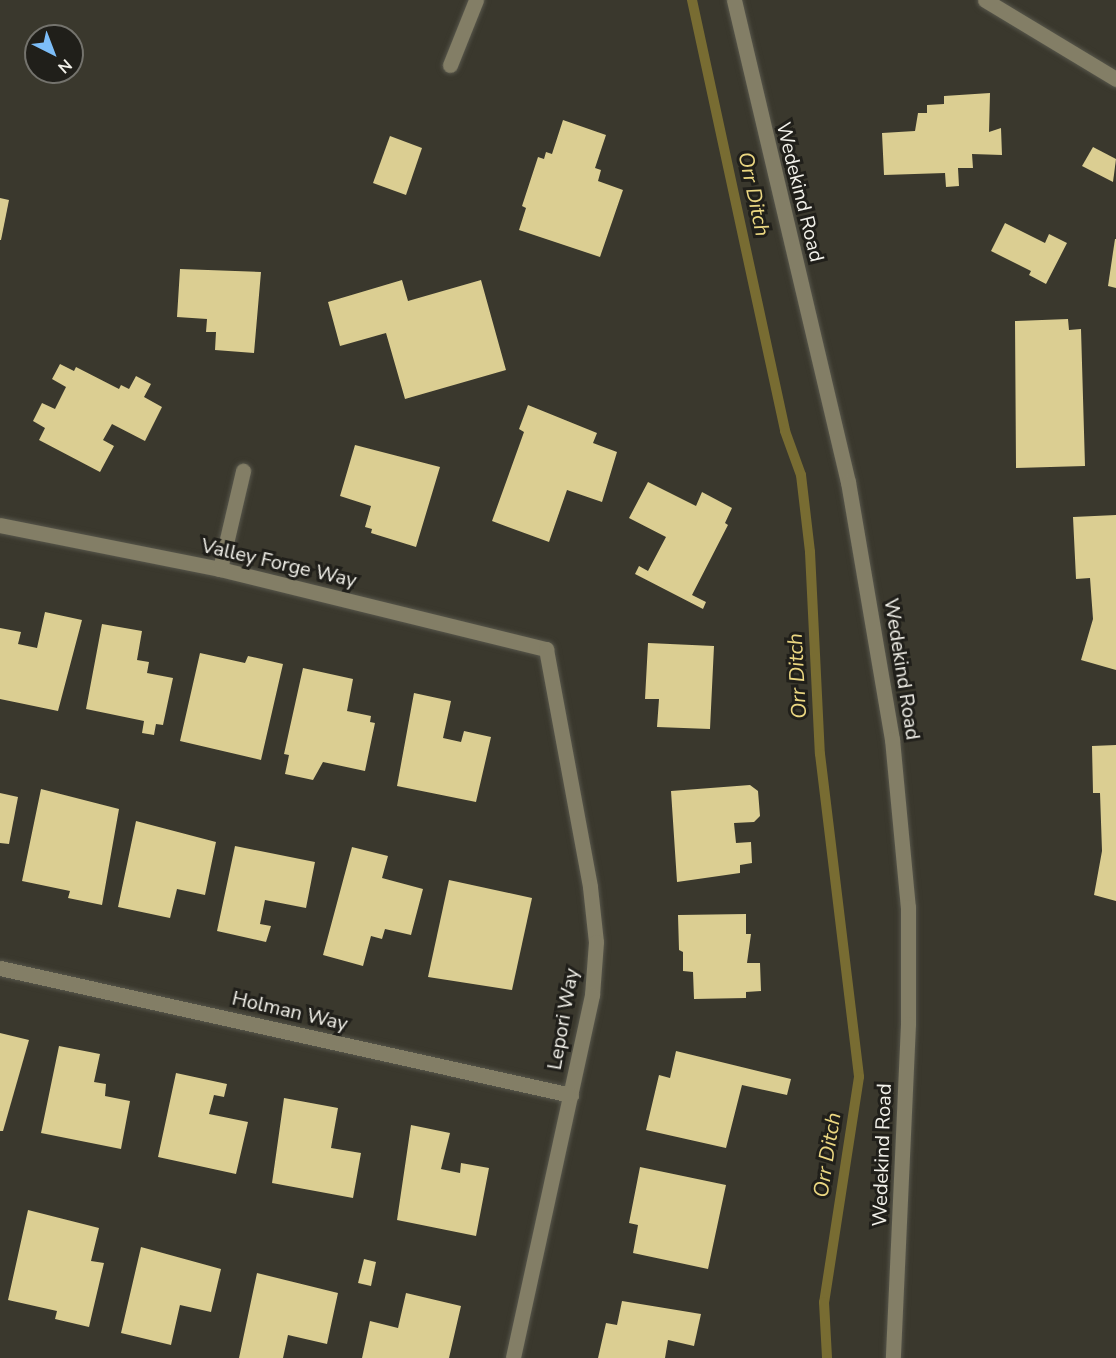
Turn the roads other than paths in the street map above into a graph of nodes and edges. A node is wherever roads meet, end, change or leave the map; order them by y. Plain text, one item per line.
1 (476, 0) edge
2 (734, 0) edge
3 (985, 0) edge
4 (450, 65) dead end
5 (1116, 79) edge
6 (243, 471) dead end
7 (0, 525) edge
8 (220, 569) junction
9 (546, 649) joint
10 (0, 968) edge
11 (571, 1095) junction
12 (513, 1358) edge
13 (893, 1358) edge

1 - 4 street
2 - 13 street, Wedekind Road
3 - 5 street
6 - 8 street
7 - 8 street, Valley Forge Way
8 - 9 street, Valley Forge Way
9 - 11 street, Lepori Way
10 - 11 street, Holman Way
11 - 12 street, Lepori Way

